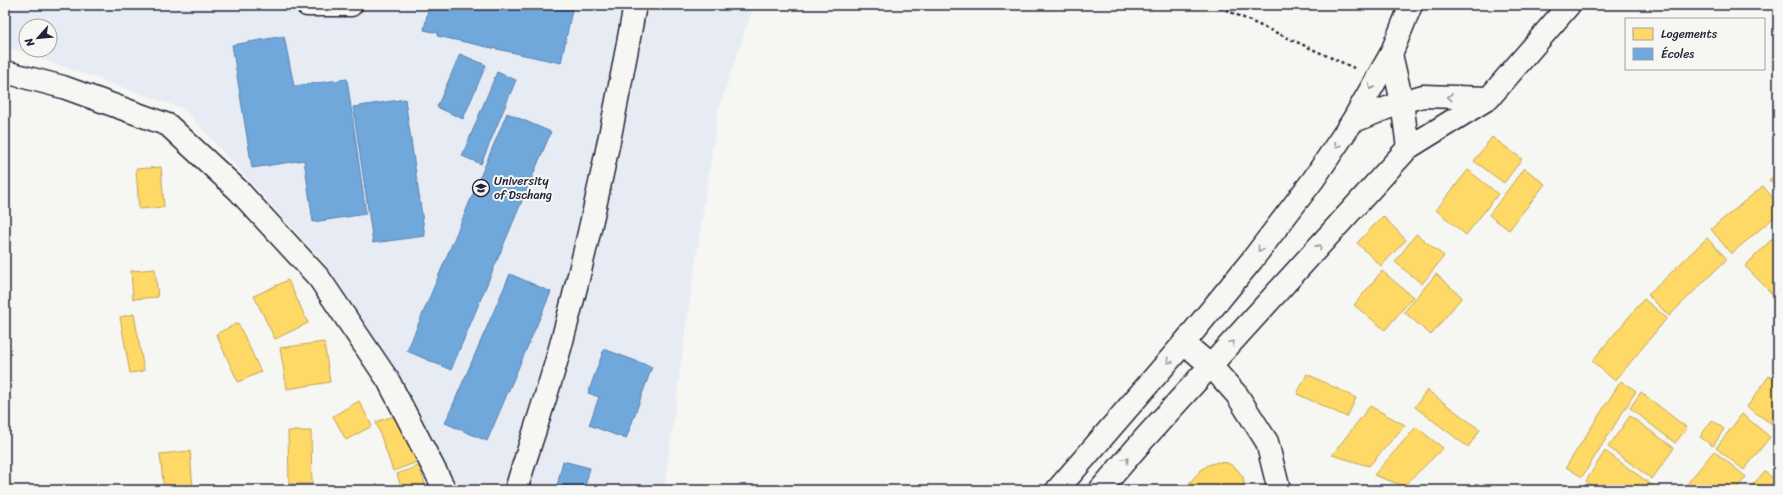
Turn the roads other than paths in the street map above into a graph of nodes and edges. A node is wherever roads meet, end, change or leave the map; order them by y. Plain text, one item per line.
1 (307, 5) edge
2 (351, 5) edge
3 (635, 5) edge
4 (1411, 5) edge
5 (1569, 5) edge
6 (1391, 54) junction
7 (5, 72) edge
8 (1489, 98) junction
9 (1402, 102) junction
10 (1352, 122) junction
11 (1408, 148) junction
12 (1184, 343) junction
13 (1211, 366) junction
14 (445, 490) edge
15 (516, 490) edge
16 (1057, 490) edge
17 (1100, 490) edge
18 (1279, 490) edge

1 - 2 street
3 - 15 street
4 - 6 street
5 - 8 street
6 - 9 street
6 -> 10 street
7 - 14 street
8 -> 9 street
8 - 11 street
9 - 10 street
9 - 11 street
10 -> 12 street
13 -> 11 street
12 - 13 street
12 -> 16 street
17 -> 13 street
13 - 18 street

